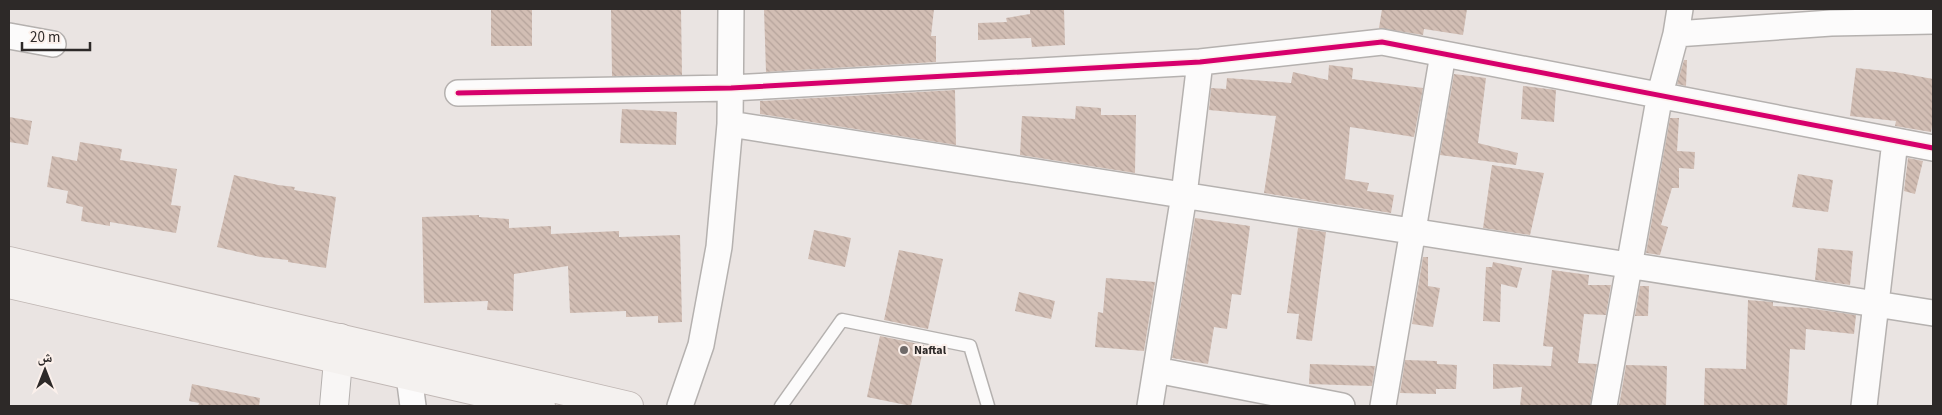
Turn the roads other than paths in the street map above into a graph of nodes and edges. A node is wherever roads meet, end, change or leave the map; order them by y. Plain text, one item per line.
1 (732, 9) edge
2 (1680, 9) edge
3 (1933, 21) edge
4 (1676, 34) junction
5 (9, 36) edge
6 (53, 44) dead end
7 (1443, 54) junction
8 (1200, 62) junction
9 (731, 88) junction
10 (458, 93) dead end
11 (1660, 94) junction
12 (730, 124) junction
13 (1895, 141) junction
14 (1933, 148) edge
15 (1184, 195) junction
16 (1413, 231) junction
17 (9, 261) edge
18 (1629, 265) junction
19 (9, 284) edge
20 (1876, 304) junction
21 (1933, 313) edge
22 (339, 348) junction
23 (1156, 370) junction
24 (409, 376) junction
25 (334, 406) edge
26 (413, 406) edge
27 (541, 406) edge
28 (629, 406) edge
29 (680, 406) edge
30 (781, 406) edge
31 (988, 406) edge
32 (1150, 406) edge
33 (1342, 406) edge
34 (1383, 406) edge
35 (1604, 406) edge
36 (1864, 406) edge

1 - 9 street
2 - 4 street
3 - 4 street
4 - 11 street
5 - 6 street
7 - 8 street
7 - 11 street
7 - 16 street
8 - 9 street
8 - 15 street
9 - 10 street
9 - 12 street
11 - 13 street
11 - 18 street
12 - 15 street
12 - 29 street
13 - 14 street
13 - 20 street
15 - 16 street
15 - 23 street
16 - 18 street
16 - 34 street
17 - 22 main road
18 - 20 street
18 - 35 street
19 - 22 main road
20 - 21 street
20 - 36 street
22 - 24 main road
22 - 25 main road
22 - 28 main road
23 - 32 street
23 - 33 street
24 - 26 street
24 - 27 main road
30 - 31 lane

